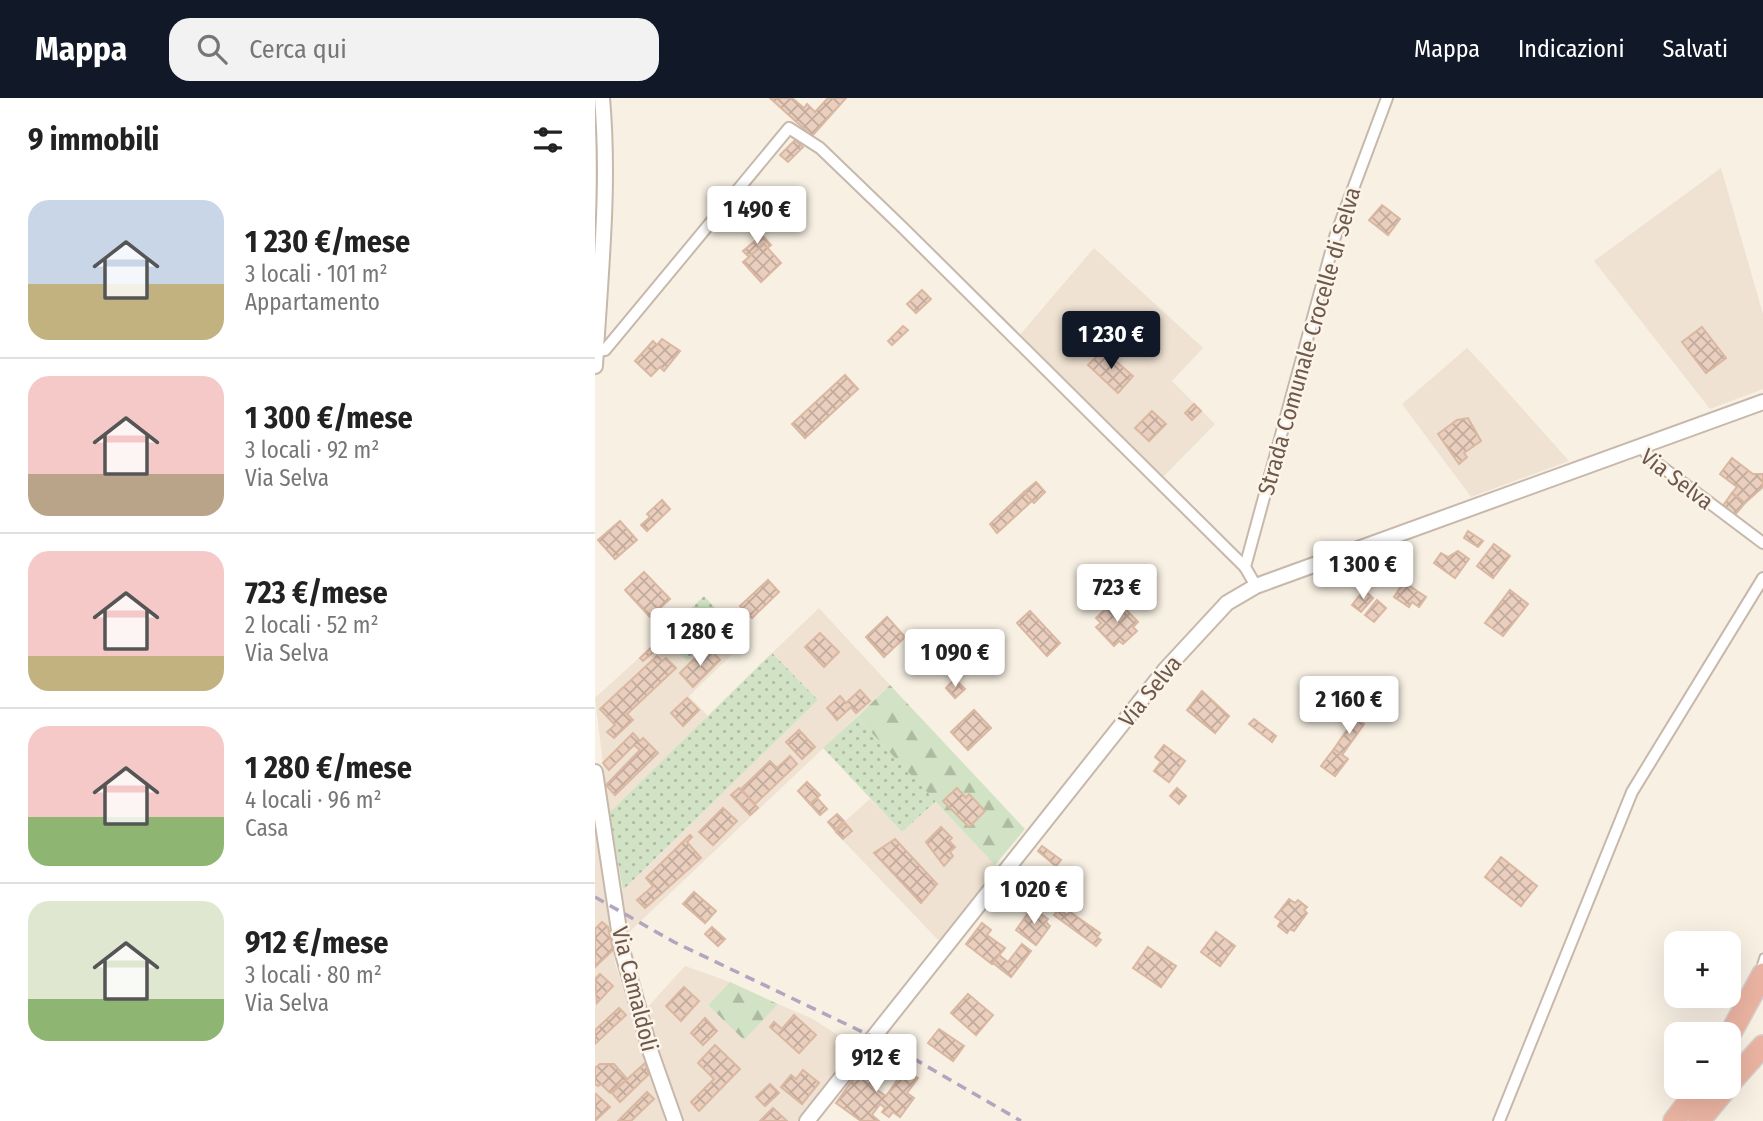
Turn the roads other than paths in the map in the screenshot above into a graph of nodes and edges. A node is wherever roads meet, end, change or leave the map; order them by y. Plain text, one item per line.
1 (602, 98) edge
2 (1387, 98) edge
3 (596, 351) edge
4 (595, 366) edge
5 (1763, 402) edge
6 (1641, 446) junction
7 (1763, 543) edge
8 (1245, 567) junction
9 (1763, 578) edge
10 (1256, 586) junction
11 (595, 772) edge
12 (1763, 957) edge
13 (1763, 974) edge
14 (1752, 993) junction
15 (1736, 1022) edge
16 (1763, 1046) edge
17 (1741, 1071) edge
18 (1691, 1099) edge
19 (1717, 1099) edge
20 (675, 1121) edge
21 (807, 1121) edge
22 (1499, 1121) edge
23 (1674, 1121) edge
24 (1699, 1121) edge

1 - 3 street
2 - 8 street, Strada Comunale Crocelle di Selva
3 - 4 street
3 - 8 street
5 - 6 street
6 - 7 street, Via Selva
6 - 10 street, Via Selva
8 - 10 street
9 - 22 street
10 - 21 street, Via Selva
11 - 20 street, Via Camaldoli
12 - 14 lane
13 - 14 highway
14 - 15 highway
16 - 17 highway
18 - 23 highway
19 - 24 highway

